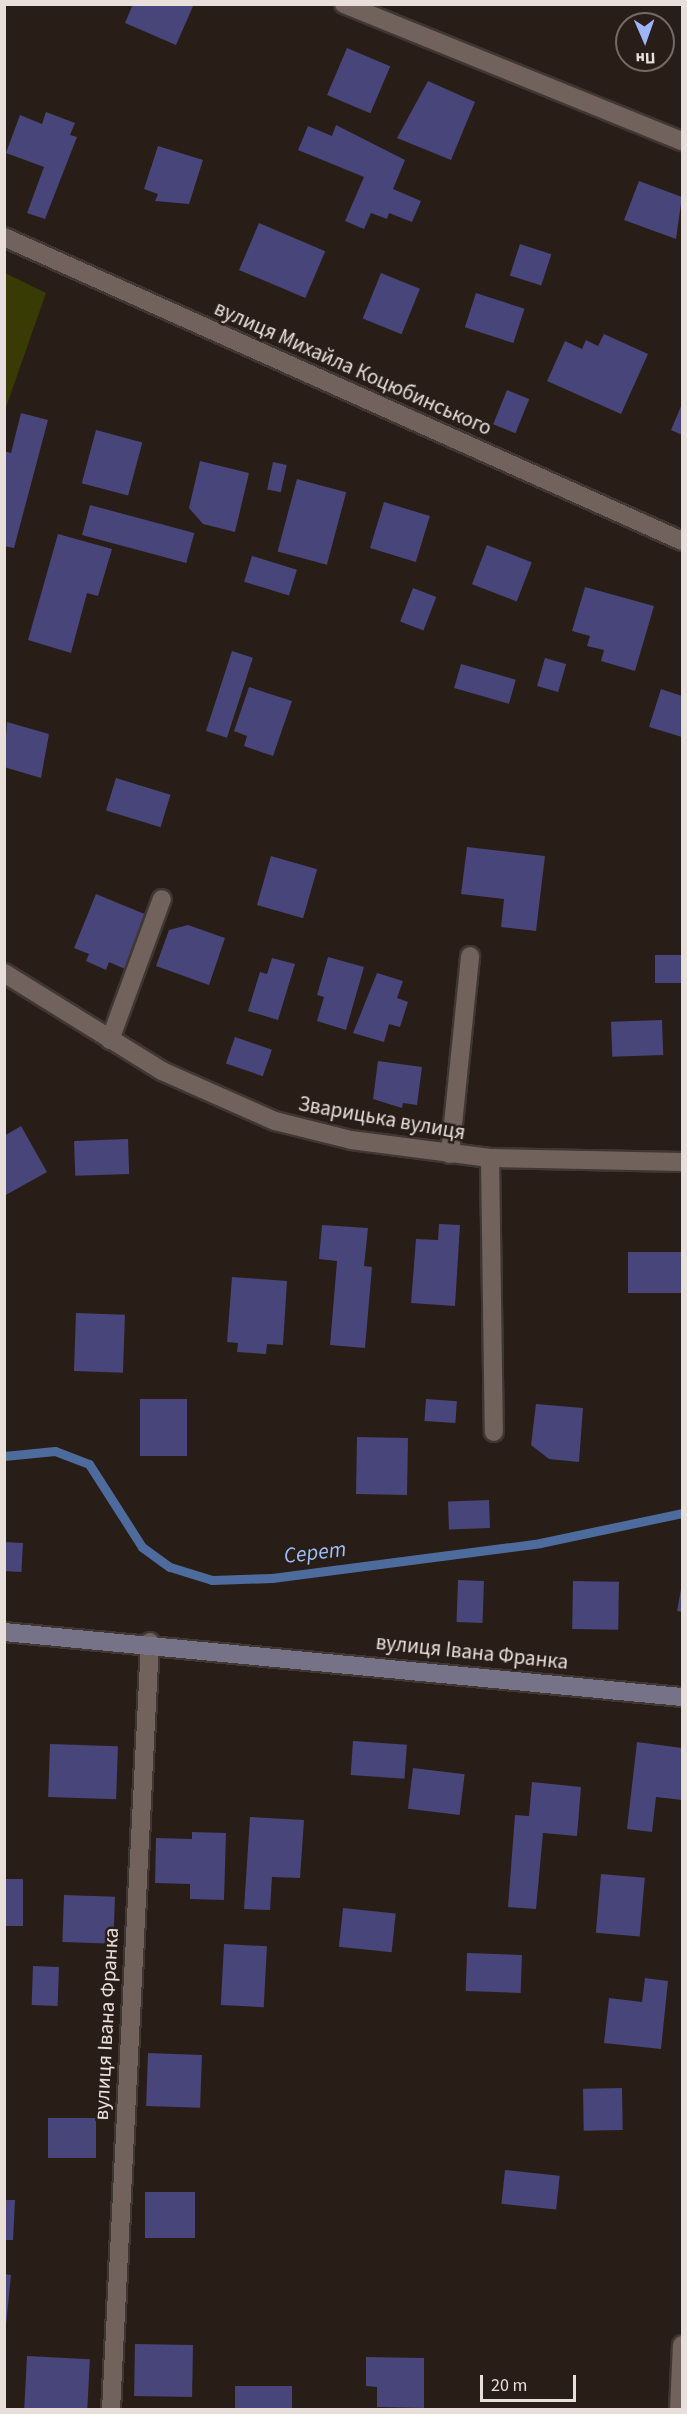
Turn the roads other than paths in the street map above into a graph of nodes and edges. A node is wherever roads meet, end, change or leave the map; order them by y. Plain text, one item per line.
1 (344, 4) edge
2 (682, 141) edge
3 (4, 237) edge
4 (682, 541) edge
5 (162, 899) dead end
6 (470, 956) dead end
7 (8, 983) edge
8 (110, 1040) junction
9 (450, 1154) junction
10 (490, 1158) junction
11 (682, 1162) edge
12 (494, 1432) dead end
13 (4, 1632) edge
14 (150, 1642) junction
15 (682, 1697) edge
16 (682, 2345) edge
17 (111, 2409) edge
18 (679, 2409) edge

1 - 2 street
3 - 4 street, вулиця Михайла Коцюбинського
5 - 8 street
6 - 9 street
7 - 8 street, Зварицька вулиця
8 - 9 street, Зварицька вулиця
9 - 10 street, Зварицька вулиця
10 - 11 street, Зварицька вулиця
10 - 12 street
13 - 14 main road, вулиця Івана Франка
14 - 15 main road, вулиця Івана Франка
14 - 17 street, вулиця Івана Франка
16 - 18 street

